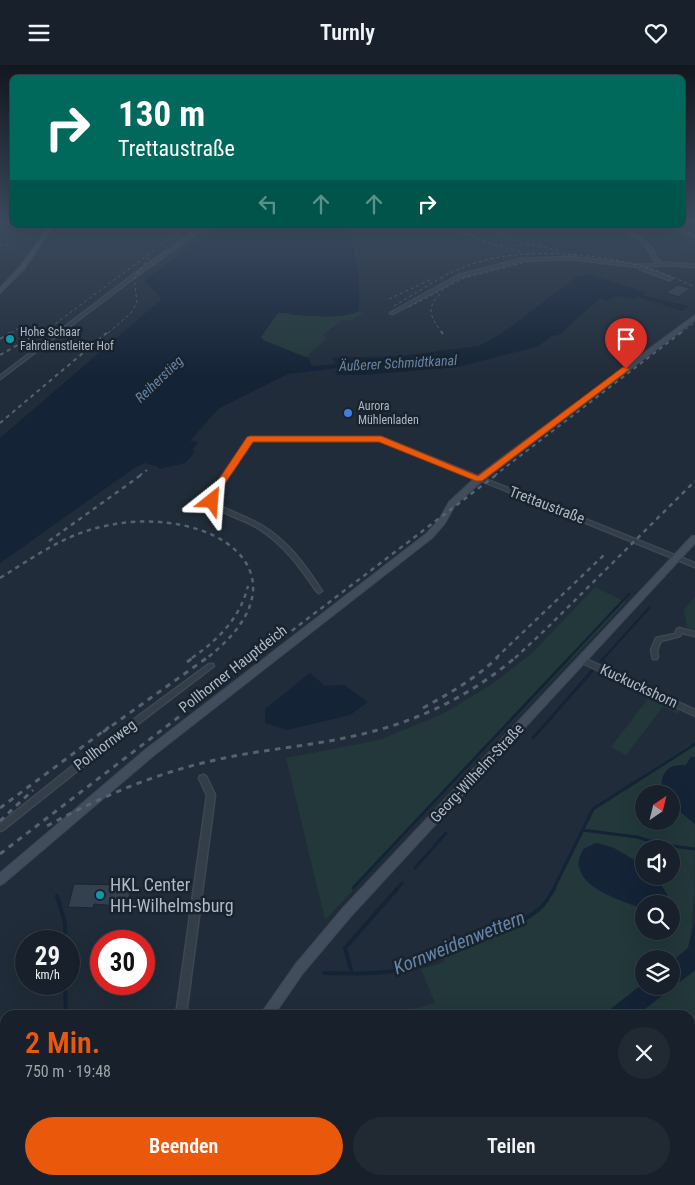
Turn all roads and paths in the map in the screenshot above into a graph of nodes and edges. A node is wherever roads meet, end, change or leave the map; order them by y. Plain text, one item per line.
1 (17, 272) edge
2 (139, 272) edge
3 (474, 272) edge
4 (653, 272) edge
5 (670, 279) dead end
6 (0, 291) edge
7 (392, 313) dead end
8 (695, 317) edge
9 (0, 378) edge
10 (250, 439) joint
11 (479, 479) junction
12 (695, 538) edge
13 (677, 557) junction
14 (695, 565) edge
15 (319, 591) dead end
16 (695, 634) edge
17 (655, 657) dead end
18 (582, 660) junction
19 (212, 666) dead end
20 (695, 713) edge
21 (203, 778) dead end
22 (0, 828) edge
23 (0, 880) edge
24 (182, 1010) edge
25 (270, 1010) edge

1 - 6 main road
2 - 9 street
3 - 7 street
4 - 5 street
8 - 11 main road, Pollhorner Hauptdeich
10 - 11 street, Trettaustraße
10 - 15 street
11 - 13 street, Trettaustraße
11 - 23 main road, Pollhorner Hauptdeich
12 - 13 main road, Georg-Wilhelm-Straße
13 - 14 street, Trettaustraße
13 - 18 main road, Georg-Wilhelm-Straße
16 - 17 street
18 - 20 street, Kuckuckshorn
18 - 25 main road, Georg-Wilhelm-Straße
19 - 22 street, Pollhornweg
21 - 24 street

